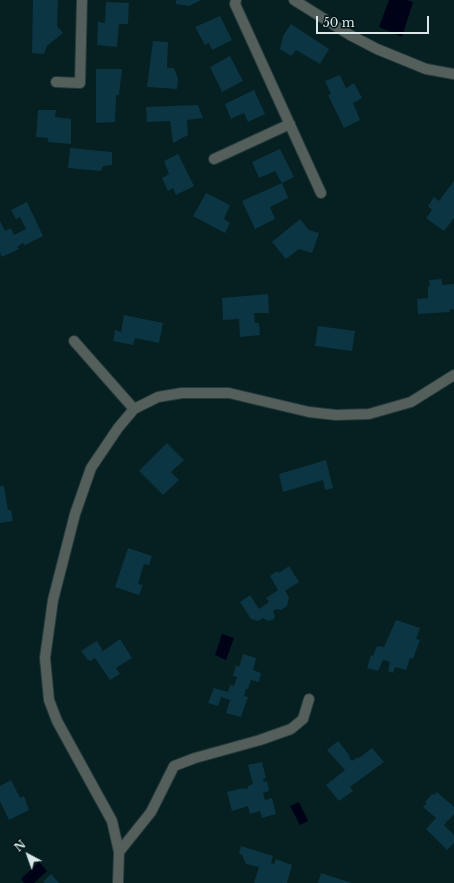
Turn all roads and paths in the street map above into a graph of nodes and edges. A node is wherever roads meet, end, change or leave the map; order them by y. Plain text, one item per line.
1 (82, 0) edge
2 (236, 0) edge
3 (294, 0) edge
4 (454, 74) edge
5 (56, 82) dead end
6 (290, 124) junction
7 (214, 159) dead end
8 (321, 193) dead end
9 (74, 341) dead end
10 (454, 375) edge
11 (134, 409) junction
12 (309, 699) dead end
13 (119, 852) junction
14 (118, 883) edge

1 - 5 street
2 - 6 street
3 - 4 street
6 - 7 street
6 - 8 street
9 - 11 street
10 - 11 street
11 - 13 street
12 - 13 street
13 - 14 street

